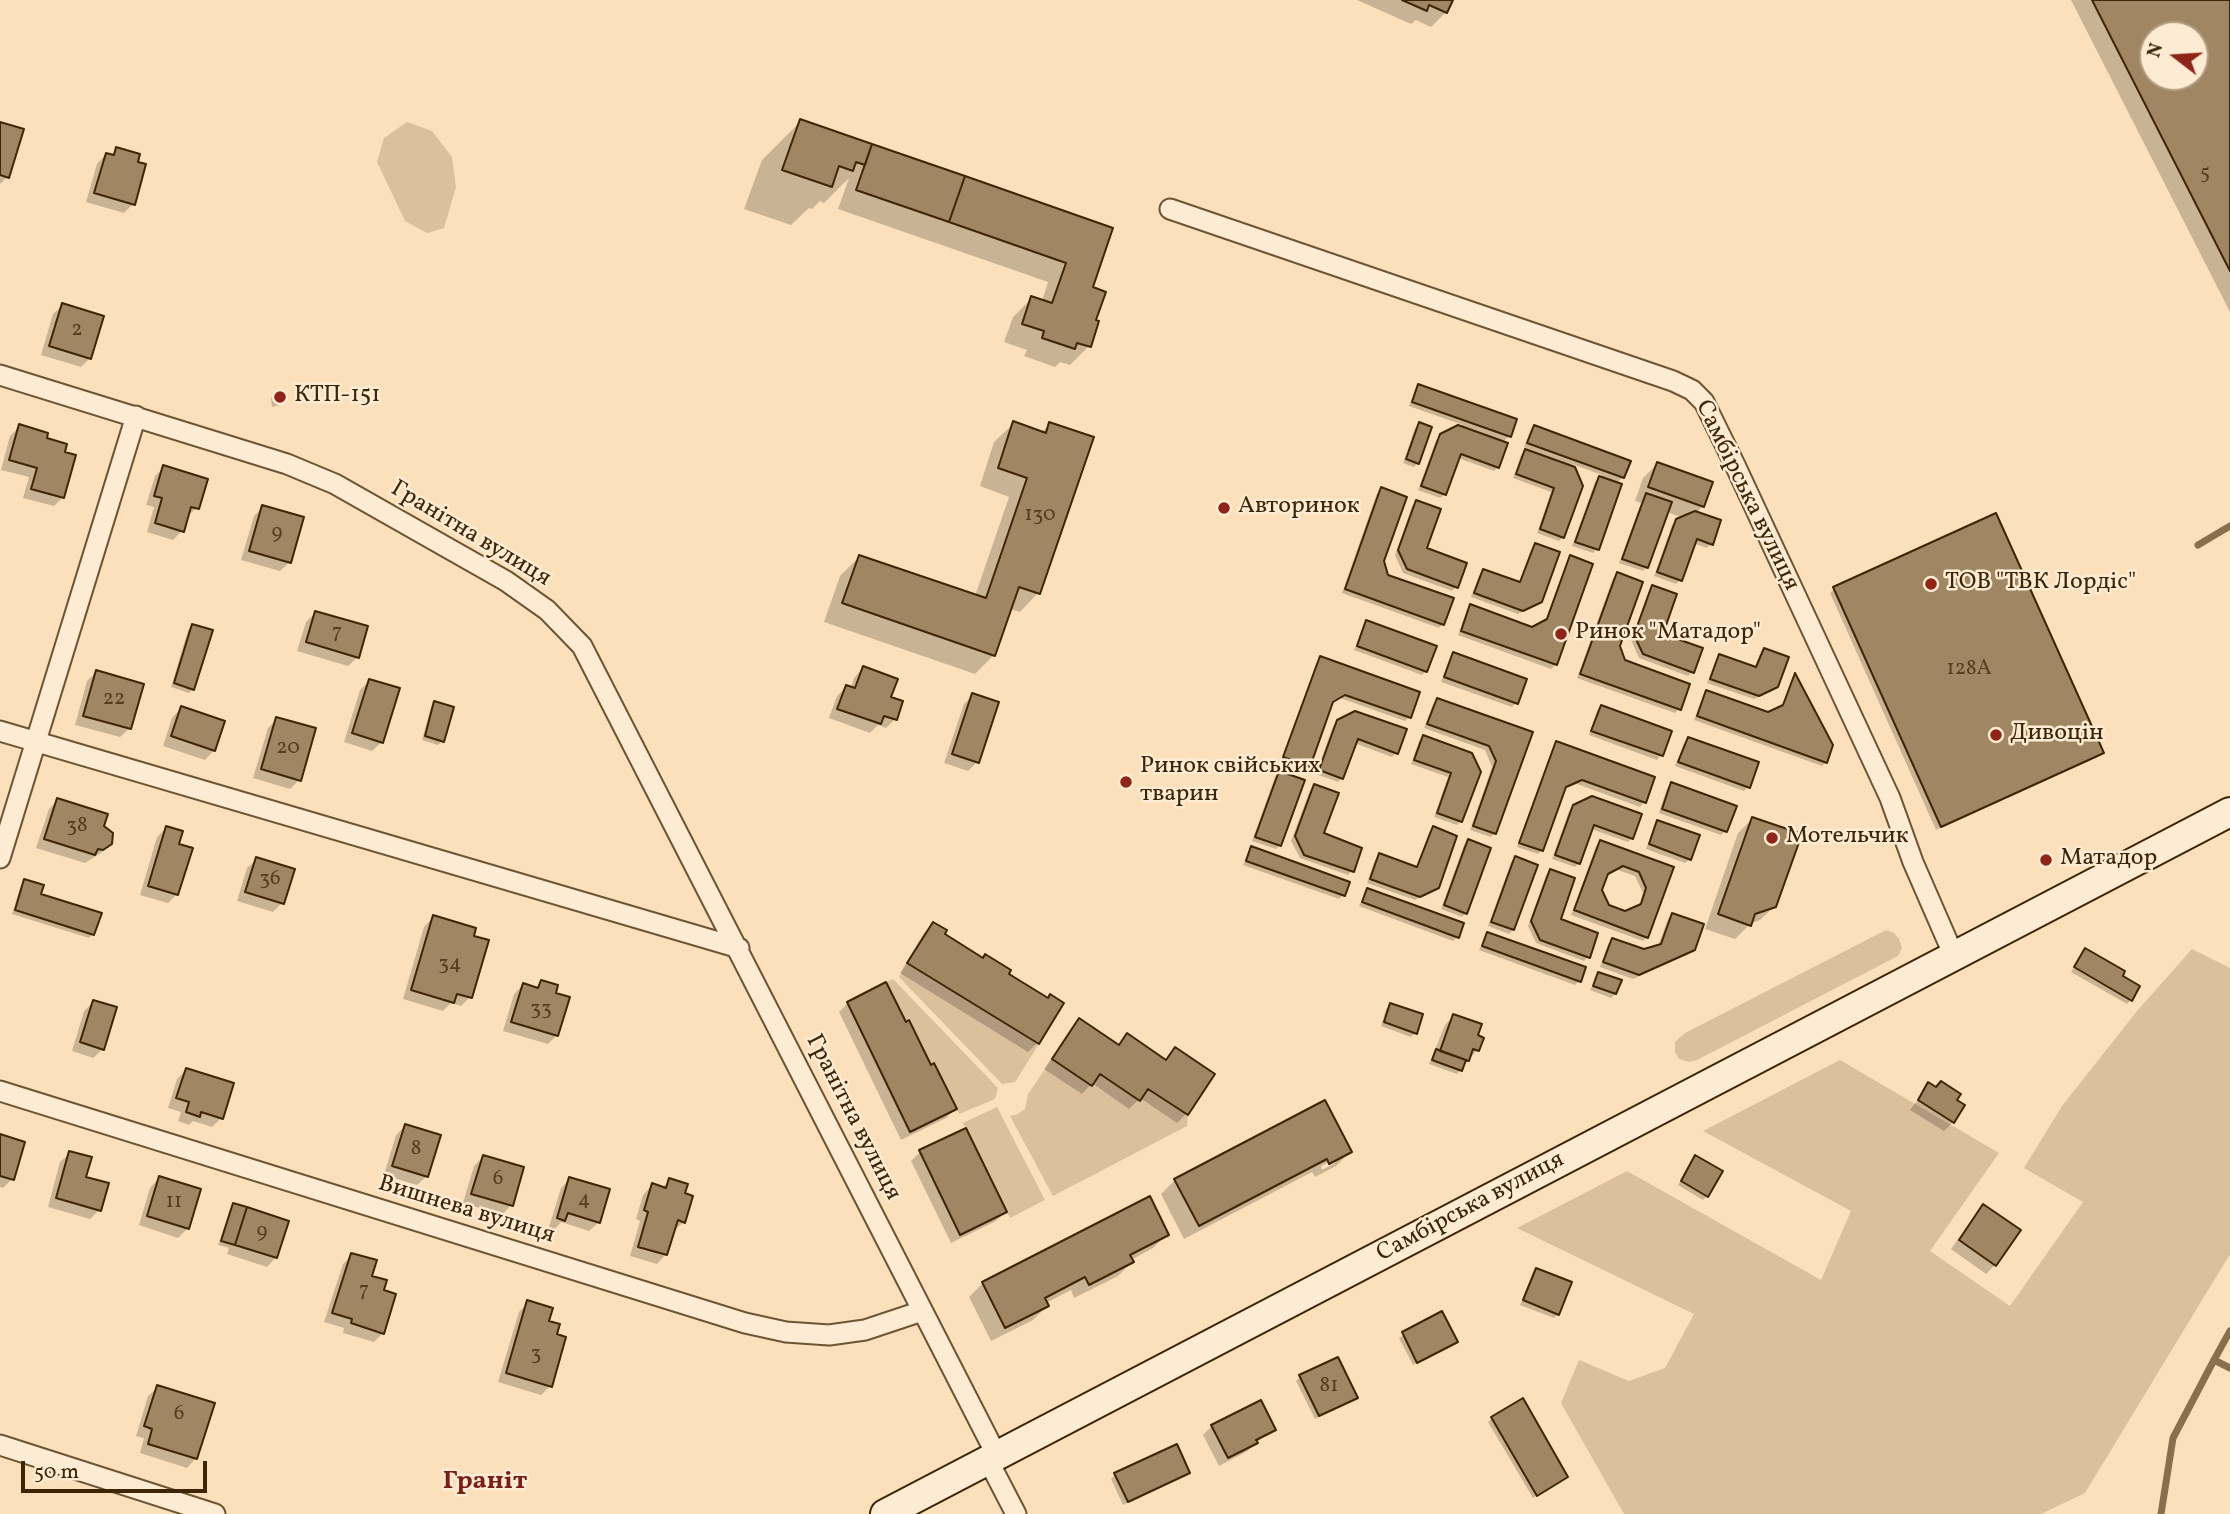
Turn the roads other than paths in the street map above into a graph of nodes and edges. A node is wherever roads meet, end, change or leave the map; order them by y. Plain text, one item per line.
1 (1170, 209) dead end
2 (0, 375) edge
3 (136, 416) junction
4 (0, 732) edge
5 (37, 742) junction
6 (2230, 812) edge
7 (0, 858) edge
8 (739, 948) junction
9 (1954, 956) junction
10 (0, 1091) edge
11 (922, 1311) junction
12 (0, 1445) edge
13 (993, 1458) junction
14 (215, 1514) edge
15 (885, 1514) edge
16 (1016, 1514) edge

1 - 9 street, Самбірська вулиця
2 - 3 street, Гранітна вулиця
3 - 5 street
3 - 8 street, Гранітна вулиця
4 - 5 street
5 - 7 street
5 - 8 street
6 - 9 main road, Самбірська вулиця
8 - 11 street, Гранітна вулиця
9 - 13 main road, Самбірська вулиця
10 - 11 street, Вишнева вулиця
11 - 13 street, Гранітна вулиця
12 - 14 street
13 - 15 main road, Самбірська вулиця
13 - 16 street

